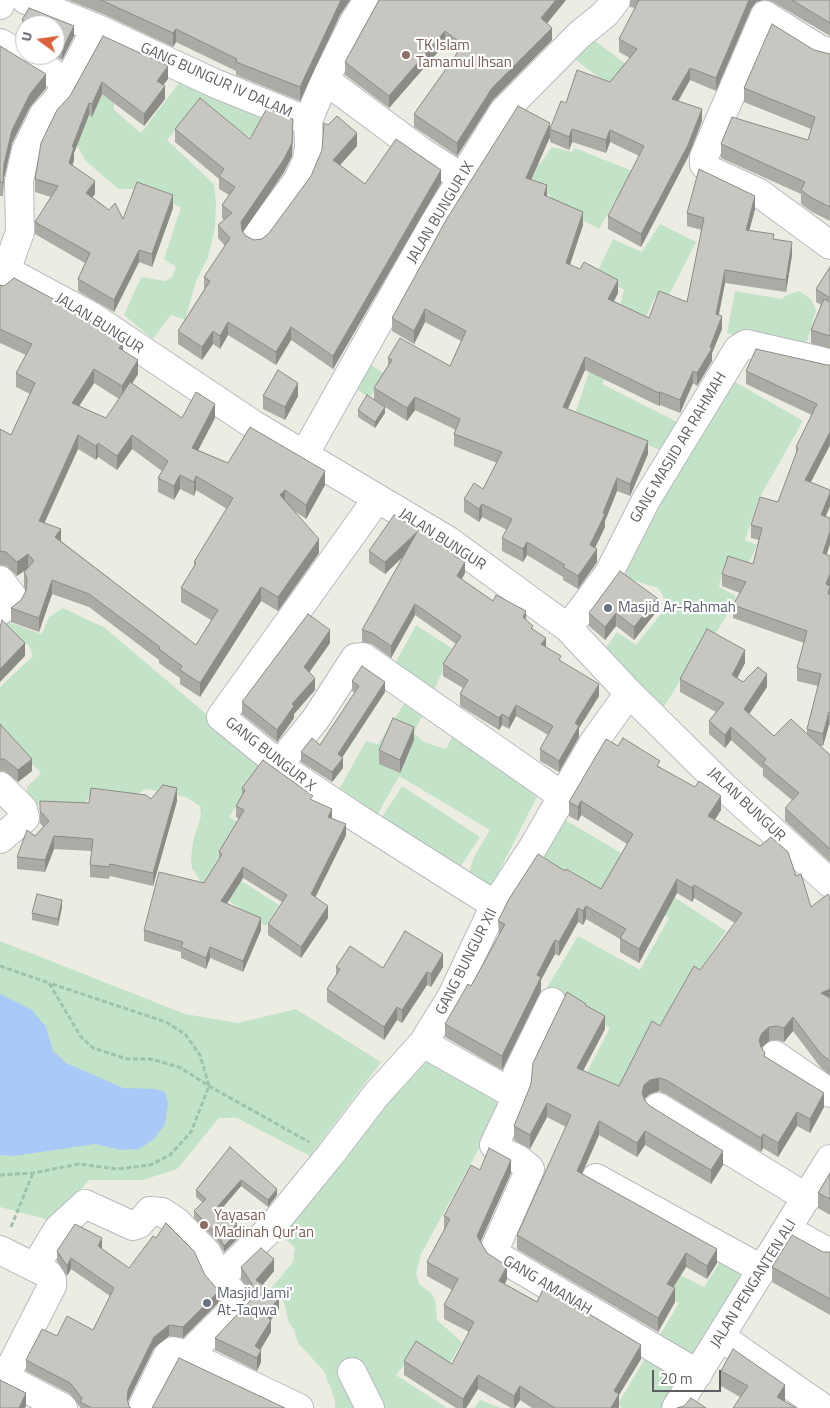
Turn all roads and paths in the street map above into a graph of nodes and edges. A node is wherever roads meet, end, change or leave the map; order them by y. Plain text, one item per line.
1 (2, 0) edge
2 (26, 0) edge
3 (368, 0) edge
4 (616, 0) edge
5 (0, 5) edge
6 (762, 8) edge
7 (96, 28) junction
8 (0, 43) edge
9 (830, 53) edge
10 (325, 80) junction
11 (68, 82) junction
12 (308, 121) junction
13 (461, 177) junction
14 (256, 237) dead end
15 (830, 245) edge
16 (2, 274) edge
17 (830, 364) edge
18 (304, 455) junction
19 (377, 499) junction
20 (0, 580) edge
21 (0, 611) edge
22 (568, 628) junction
23 (629, 693) junction
24 (279, 764) junction
25 (0, 786) edge
26 (561, 795) junction
27 (0, 839) edge
28 (830, 883) edge
29 (495, 905) junction
30 (0, 966) edge
31 (49, 983) junction
32 (552, 1002) dead end
33 (423, 1043) junction
34 (774, 1055) dead end
35 (209, 1086) junction
36 (830, 1093) edge
37 (513, 1098) junction
38 (658, 1107) dead end
39 (331, 1154) junction
40 (829, 1165) edge
41 (33, 1173) junction
42 (0, 1175) edge
43 (596, 1178) dead end
44 (807, 1198) junction
45 (788, 1230) junction
46 (0, 1251) edge
47 (830, 1253) edge
48 (35, 1267) junction
49 (763, 1270) junction
50 (219, 1279) junction
51 (721, 1337) junction
52 (188, 1355) junction
53 (352, 1372) dead end
54 (698, 1374) junction
55 (2, 1376) edge
56 (63, 1408) edge
57 (142, 1408) edge
58 (299, 1408) edge
59 (370, 1408) edge
60 (676, 1408) edge
61 (823, 1408) edge

1 - 5 street
2 - 7 street, GANG BUNGUR IV DALAM
3 - 10 street, GANG BUNGUR IV DALAM
4 - 13 street, JALAN BUNGUR IX
6 - 9 street
6 - 15 street
7 - 11 street
7 - 12 street, GANG BUNGUR IV DALAM
8 - 11 street
10 - 12 street, GANG BUNGUR IV DALAM
10 - 13 street
11 - 16 street
12 - 14 street
13 - 18 street, JALAN BUNGUR IX
16 - 18 street, JALAN BUNGUR
17 - 22 street, GANG MASJID AR RAHMAH
18 - 19 street, JALAN BUNGUR
19 - 22 street, JALAN BUNGUR
19 - 24 street, GANG BUNGUR X
20 - 21 street
22 - 23 street, JALAN BUNGUR
23 - 26 street, GANG BUNGUR XII
23 - 28 street, JALAN BUNGUR
24 - 26 street
24 - 29 street, GANG BUNGUR X
25 - 27 street
26 - 29 street, GANG BUNGUR XII
29 - 33 street, GANG BUNGUR XII
30 - 31 path
31 - 35 path
31 - 35 path
32 - 37 street
33 - 37 street
33 - 39 street, GANG BUNGUR XII
34 - 36 street
35 - 39 path
35 - 41 path
37 - 54 street, GANG AMANAH
38 - 44 street
39 - 50 street, GANG BUNGUR XII
40 - 44 street, JALAN PENGANTEN ALI
41 - 42 path
41 - 46 path
43 - 49 street
44 - 45 street, JALAN PENGANTEN ALI
45 - 47 street
45 - 49 street, JALAN PENGANTEN ALI
46 - 48 street
48 - 50 street
48 - 55 street
49 - 51 street, JALAN PENGANTEN ALI
50 - 52 street
51 - 54 street, JALAN PENGANTEN ALI
51 - 61 street
52 - 57 street
52 - 58 street
53 - 59 street
54 - 60 street, JALAN PENGANTEN ALI
55 - 56 street

